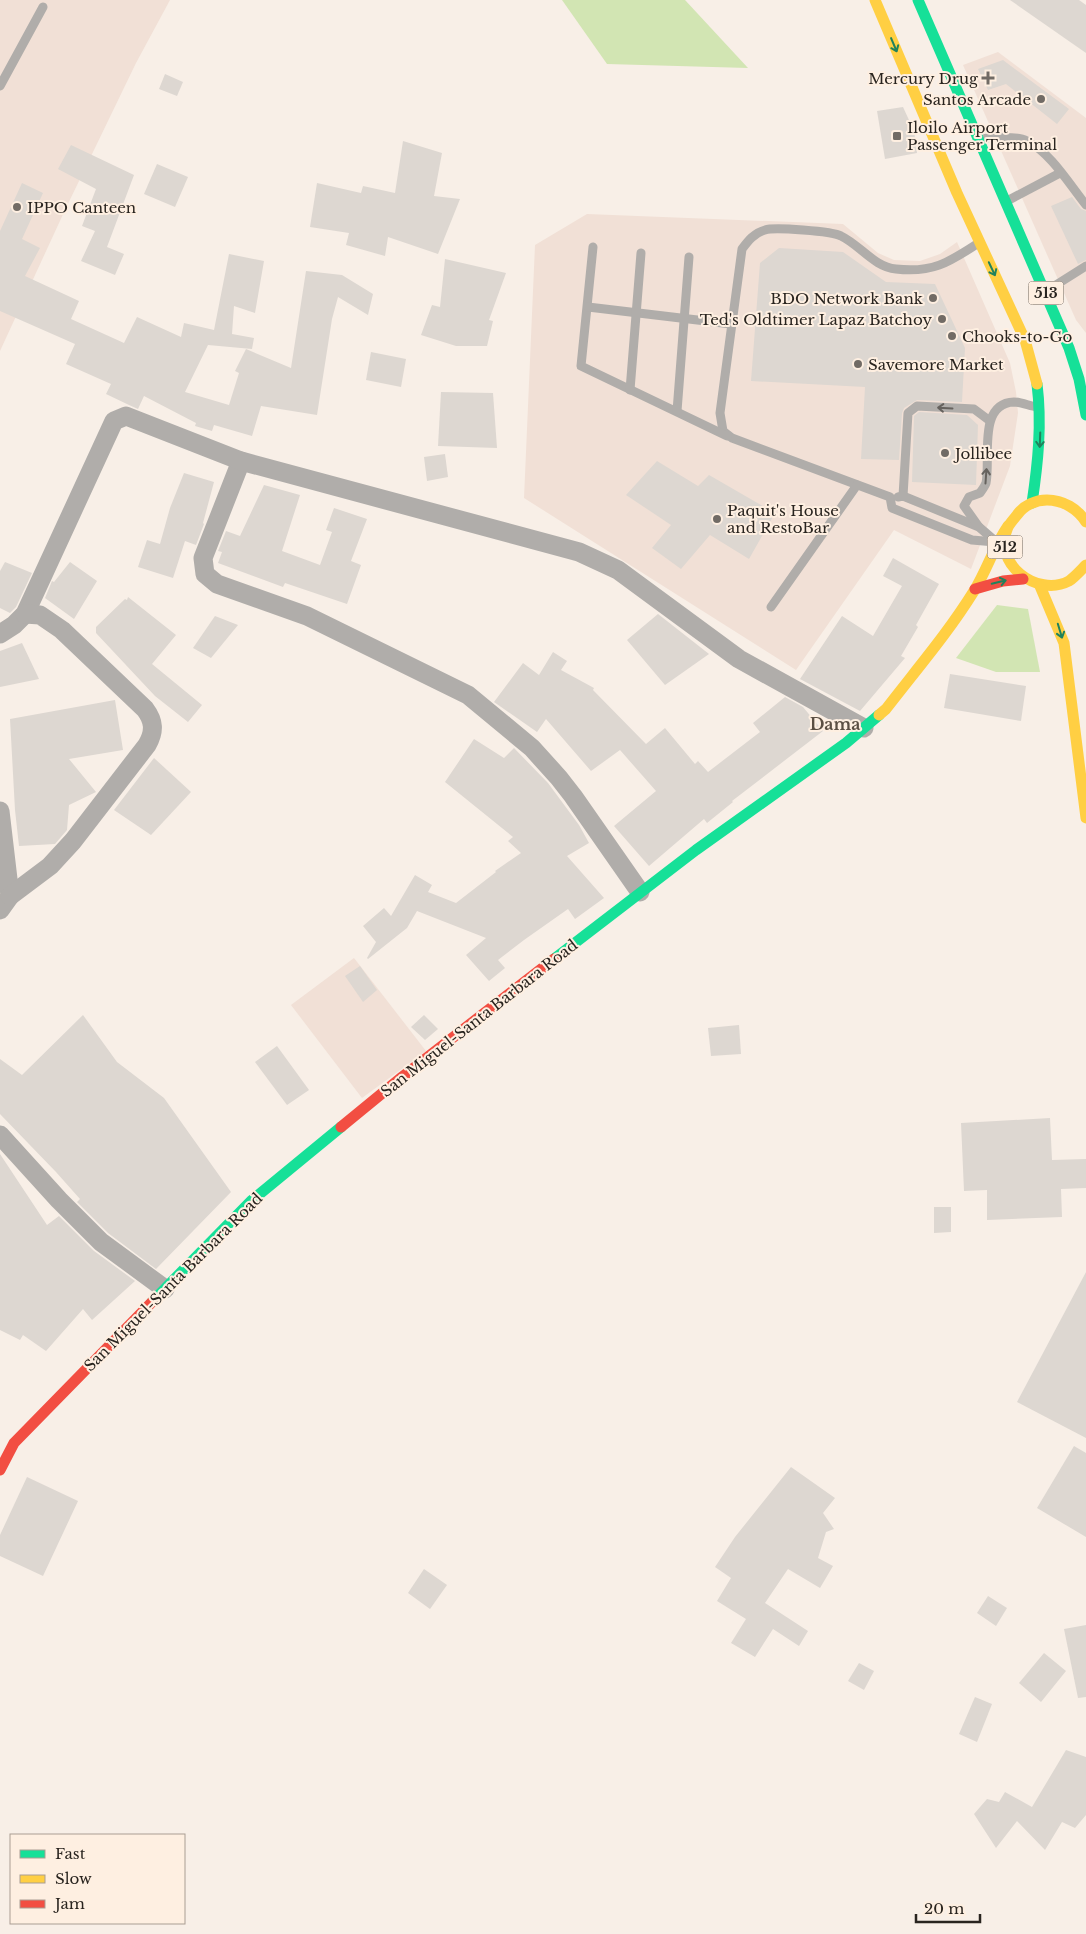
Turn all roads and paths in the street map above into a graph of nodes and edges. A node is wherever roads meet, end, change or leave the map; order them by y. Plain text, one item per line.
1 (875, 0) edge
2 (918, 0) edge
3 (43, 6) dead end
4 (0, 86) edge
5 (978, 139) junction
6 (1060, 173) junction
7 (1005, 202) junction
8 (1086, 205) edge
9 (980, 243) junction
10 (593, 247) dead end
11 (641, 253) dead end
12 (689, 258) dead end
13 (1086, 266) edge
14 (1046, 292) junction
15 (588, 308) junction
16 (636, 313) junction
17 (685, 319) junction
18 (731, 324) junction
19 (1070, 348) junction
20 (1086, 357) edge
21 (630, 390) junction
22 (1040, 408) junction
23 (677, 411) junction
24 (1086, 415) edge
25 (990, 420) junction
26 (732, 438) junction
27 (241, 461) junction
28 (857, 485) junction
29 (903, 496) junction
30 (890, 497) junction
31 (1032, 503) junction
32 (1085, 504) edge
33 (1085, 520) edge
34 (1008, 526) junction
35 (979, 527) junction
36 (996, 542) junction
37 (1086, 566) edge
38 (1023, 579) junction
39 (1040, 586) junction
40 (975, 589) junction
41 (771, 607) dead end
42 (25, 614) junction
43 (0, 634) edge
44 (864, 728) junction
45 (0, 811) edge
46 (1086, 818) edge
47 (640, 892) junction
48 (5, 903) edge
49 (0, 1135) edge
50 (165, 1289) junction
51 (0, 1470) edge

1 -> 9 main road, 513
2 - 5 main road, 513
3 - 4 lane
5 - 6 lane
5 - 7 main road, 513
6 - 7 lane
6 - 8 lane
7 - 14 main road, 513
9 - 18 lane
9 -> 22 main road, 513
10 - 15 lane
11 - 16 lane
12 - 17 lane
13 - 14 lane
14 - 19 main road, 513
15 - 16 lane
15 - 21 lane
16 - 17 lane
16 - 21 lane
17 - 18 lane
17 - 23 lane
18 - 26 lane
19 - 20 main road
19 - 24 main road, 513
21 - 23 lane
22 - 25 lane
22 -> 31 main road, 513
23 - 26 lane
25 -> 29 lane
35 -> 25 lane
26 - 28 lane
27 - 42 street
27 - 44 street
27 - 47 street
28 - 30 lane
28 - 41 lane
29 - 30 lane
29 - 35 lane
30 - 36 lane
31 - 33 main road
31 - 34 main road, 512
32 - 33 main road
34 - 36 main road, San Miguel-Santa Barbara Road
34 - 38 main road, 512
35 - 36 lane
36 - 40 main road, San Miguel-Santa Barbara Road
37 - 39 main road
38 - 39 main road, 512
40 -> 38 main road
39 -> 46 main road
40 - 44 main road, San Miguel-Santa Barbara Road
42 - 43 street
42 - 48 street
44 - 47 main road, San Miguel-Santa Barbara Road
45 - 48 street
47 - 50 main road, San Miguel-Santa Barbara Road
49 - 50 street
50 - 51 main road, San Miguel-Santa Barbara Road

